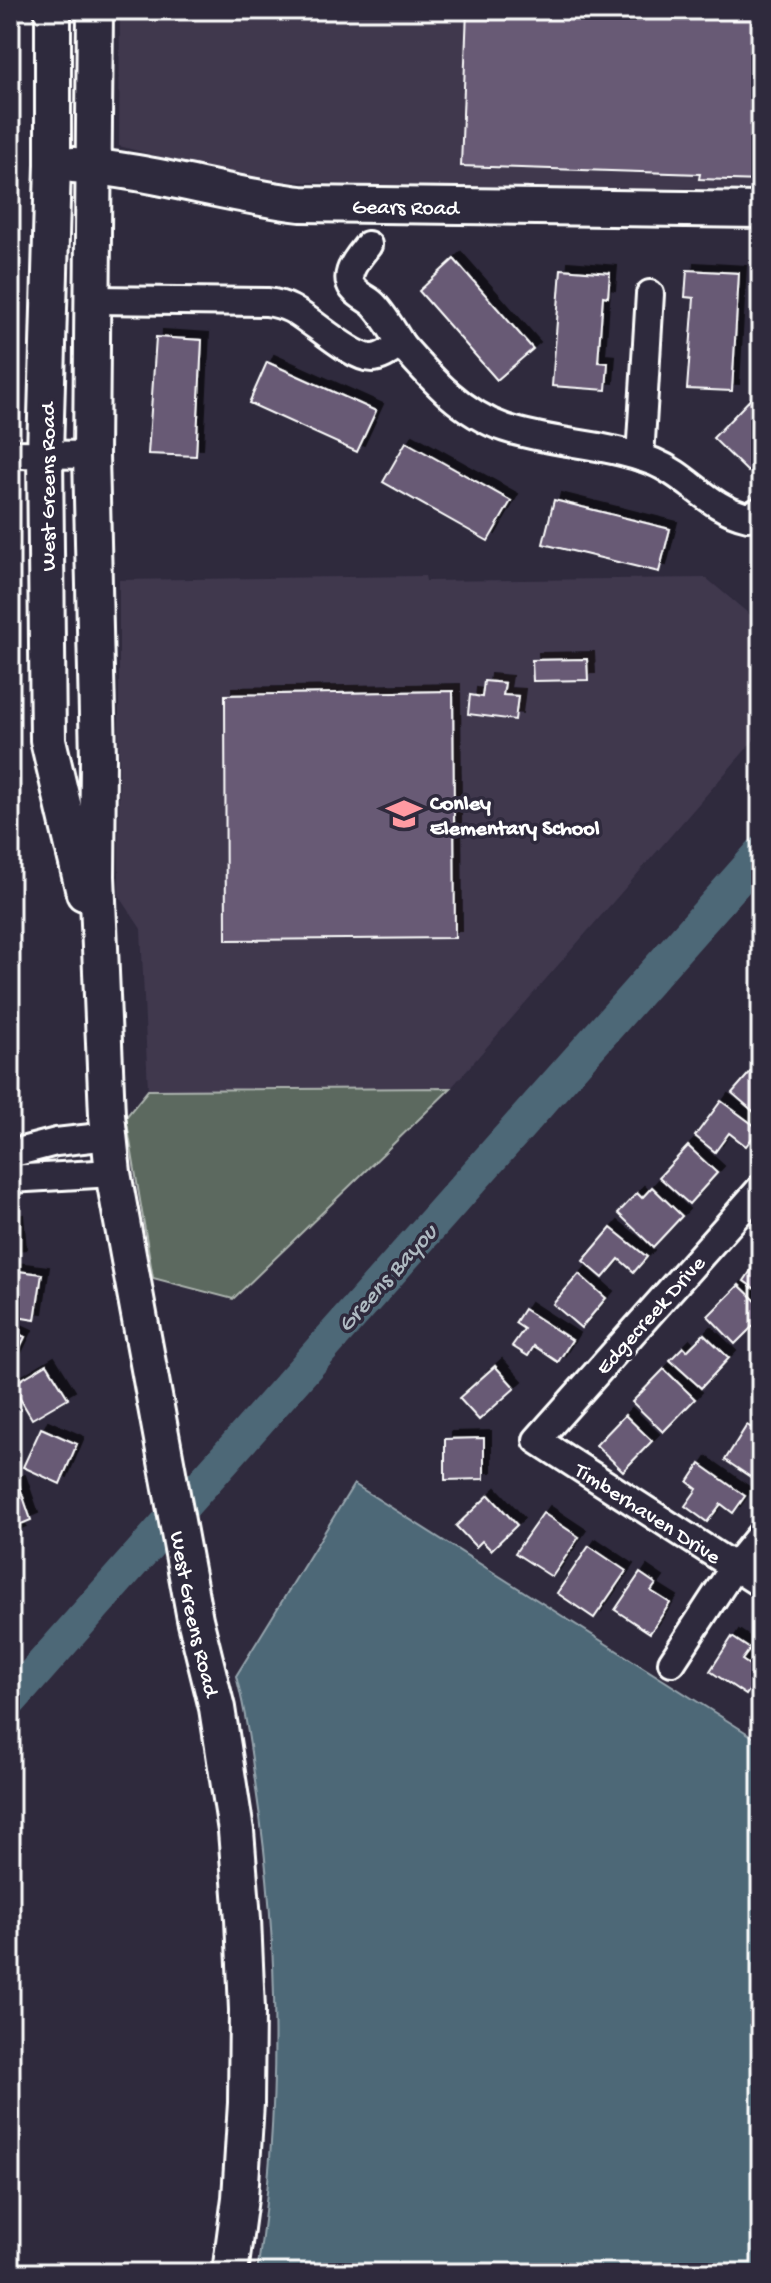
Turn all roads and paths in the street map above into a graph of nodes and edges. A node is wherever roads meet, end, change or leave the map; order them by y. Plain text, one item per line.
1 (53, 10) edge
2 (95, 10) edge
3 (53, 164) junction
4 (94, 167) junction
5 (370, 206) junction
6 (761, 210) edge
7 (650, 294) dead end
8 (93, 300) junction
9 (401, 344) junction
10 (10, 454) edge
11 (45, 454) junction
12 (91, 455) junction
13 (640, 457) junction
14 (761, 510) edge
15 (100, 957) junction
16 (109, 1136) junction
17 (10, 1154) edge
18 (113, 1173) junction
19 (10, 1179) edge
20 (761, 1188) edge
21 (537, 1440) joint
22 (761, 1534) edge
23 (734, 1567) junction
24 (761, 1584) edge
25 (672, 1662) dead end
26 (230, 2273) edge

1 - 3 main road, West Greens Road
2 - 4 main road, West Greens Road
3 - 4 main road, Gears Road
3 - 11 main road, West Greens Road
4 - 5 main road, Gears Road
4 - 8 main road, West Greens Road
5 - 6 main road, Gears Road
5 - 9 street
7 - 13 street
8 - 9 street
8 - 12 main road, West Greens Road
9 - 13 street
10 - 11 street
11 - 12 street
11 - 15 main road, West Greens Road
12 - 15 main road, West Greens Road
13 - 14 street
15 - 16 main road, West Greens Road
16 - 17 street
16 - 18 main road, West Greens Road
18 - 19 street
18 - 26 main road, West Greens Road
20 - 21 street, Edgecreek Drive
21 - 23 street, Timberhaven Drive
22 - 23 street
23 - 24 street, Timberhaven Drive
23 - 25 street

